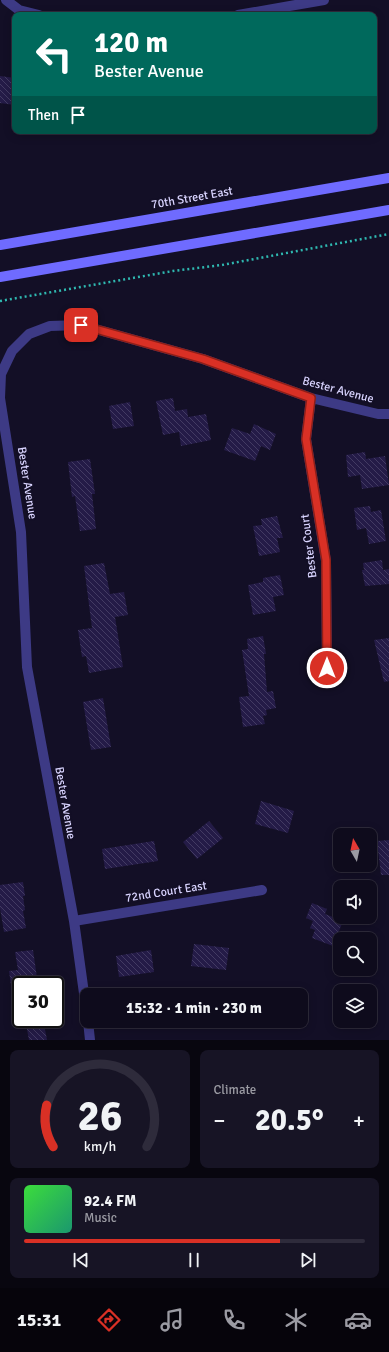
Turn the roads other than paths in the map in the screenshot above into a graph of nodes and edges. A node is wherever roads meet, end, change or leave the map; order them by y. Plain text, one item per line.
1 (6, 0) edge
2 (324, 0) edge
3 (27, 12) edge
4 (255, 12) edge
5 (389, 178) edge
6 (389, 210) edge
7 (0, 245) edge
8 (0, 277) edge
9 (311, 398) junction
10 (389, 414) edge
11 (327, 668) dead end
12 (262, 890) dead end
13 (74, 921) junction
14 (83, 988) edge
15 (89, 1028) edge
16 (90, 1040) edge

1 - 3 street
2 - 4 street
5 - 7 main road, 70th Street East
6 - 8 main road
9 - 10 street, Bester Avenue
9 - 11 street, Bester Court
9 - 13 street, Bester Avenue
12 - 13 street, 72nd Court East
13 - 14 street, Bester Avenue
15 - 16 street

